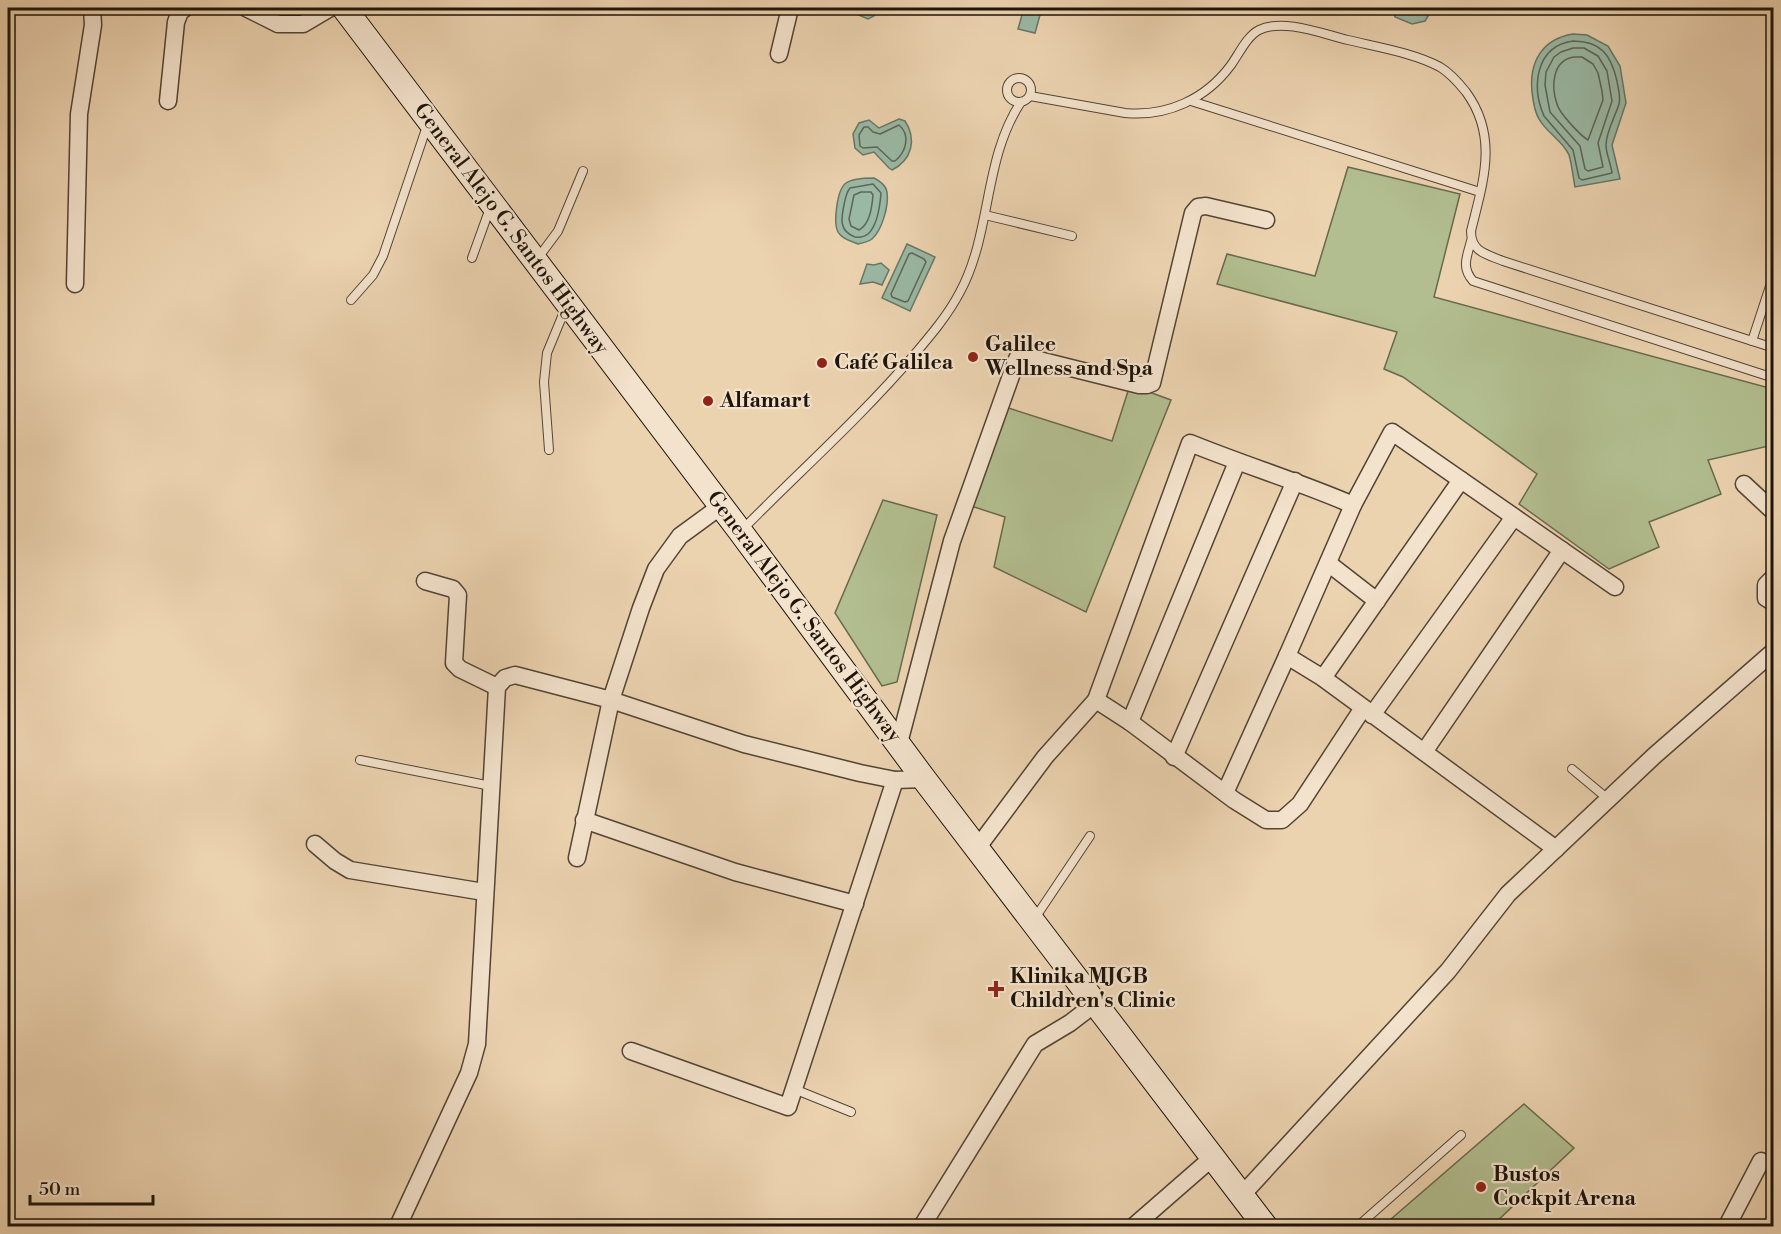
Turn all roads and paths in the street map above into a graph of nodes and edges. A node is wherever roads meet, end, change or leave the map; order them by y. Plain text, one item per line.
1 (92, 8) edge
2 (185, 8) edge
3 (246, 8) edge
4 (330, 8) edge
5 (344, 8) edge
6 (790, 8) edge
7 (779, 54) dead end
8 (1030, 96) junction
9 (168, 101) dead end
10 (1191, 101) junction
11 (1021, 102) junction
12 (429, 120) junction
13 (583, 171) dead end
14 (1480, 192) junction
15 (492, 202) junction
16 (985, 215) junction
17 (1266, 220) dead end
18 (1072, 236) dead end
19 (1471, 241) junction
20 (472, 258) dead end
21 (536, 261) junction
22 (1773, 274) edge
23 (75, 284) dead end
24 (351, 300) dead end
25 (568, 304) junction
26 (1752, 341) junction
27 (1773, 348) edge
28 (1773, 378) edge
29 (549, 450) dead end
30 (1236, 462) junction
31 (1461, 480) junction
32 (1295, 481) junction
33 (1744, 483) dead end
34 (1353, 505) junction
35 (722, 506) junction
36 (1773, 512) edge
37 (1514, 517) junction
38 (740, 531) junction
39 (1562, 550) junction
40 (1328, 563) junction
41 (1773, 577) edge
42 (425, 581) dead end
43 (1615, 587) dead end
44 (1377, 601) junction
45 (1773, 603) edge
46 (1773, 651) edge
47 (1287, 656) junction
48 (1323, 678) junction
49 (497, 687) junction
50 (612, 700) junction
51 (1095, 700) junction
52 (1367, 712) junction
53 (1130, 722) junction
54 (899, 742) junction
55 (1424, 752) junction
56 (1174, 757) junction
57 (360, 760) dead end
58 (1572, 769) dead end
59 (924, 778) junction
60 (895, 780) junction
61 (491, 786) junction
62 (1225, 794) junction
63 (1608, 799) junction
64 (584, 820) junction
65 (1089, 836) dead end
66 (315, 844) dead end
67 (978, 847) junction
68 (1556, 849) junction
69 (577, 858) dead end
70 (484, 892) junction
71 (855, 904) junction
72 (1033, 921) junction
73 (1096, 1004) junction
74 (631, 1051) dead end
75 (794, 1089) junction
76 (851, 1112) dead end
77 (1461, 1135) dead end
78 (1212, 1158) junction
79 (1761, 1161) dead end
80 (1242, 1195) junction
81 (398, 1227) edge
82 (922, 1227) edge
83 (1134, 1227) edge
84 (1265, 1227) edge
85 (1358, 1227) edge
86 (1727, 1227) edge

1 - 23 street
2 - 9 street
3 - 4 street
5 - 12 main road, General Alejo G. Santos Highway
6 - 7 street
8 - 10 lane
8 - 11 lane
8 - 11 lane
10 - 14 lane
10 - 14 lane
11 - 16 lane
12 - 15 main road, General Alejo G. Santos Highway
12 - 24 lane
13 - 21 lane
14 - 19 lane
15 - 20 lane
15 - 21 main road, General Alejo G. Santos Highway
16 - 18 lane
16 - 38 lane
17 - 54 street
19 - 26 lane
19 - 28 lane
21 - 25 main road, General Alejo G. Santos Highway
22 - 26 lane
25 - 29 lane
25 - 35 main road, General Alejo G. Santos Highway
26 - 27 lane
30 - 32 street
30 - 51 street
30 - 53 street
31 - 34 street
31 - 37 street
31 - 44 street
32 - 34 street
32 - 56 street
33 - 36 street
34 - 40 street
35 - 38 main road, General Alejo G. Santos Highway
35 - 50 street
37 - 39 street
37 - 52 street
38 - 54 main road, General Alejo G. Santos Highway
39 - 43 street
39 - 55 street
40 - 44 street
40 - 47 street
41 - 45 street
42 - 49 street
44 - 48 street
46 - 63 street
47 - 48 street
47 - 62 street
48 - 52 street
49 - 50 street
49 - 61 street
50 - 60 street
50 - 64 street
51 - 53 street
51 - 67 street
52 - 55 street
52 - 62 street
53 - 56 street
54 - 59 main road, General Alejo G. Santos Highway
55 - 68 street
56 - 62 street
57 - 61 lane
58 - 63 lane
59 - 60 street
59 - 67 main road, General Alejo G. Santos Highway
60 - 71 street
61 - 70 street
63 - 68 street
64 - 69 street
64 - 71 street
65 - 72 lane
66 - 70 street
67 - 72 main road, General Alejo G. Santos Highway
68 - 80 street
70 - 81 street
71 - 75 street
72 - 73 main road, General Alejo G. Santos Highway
73 - 78 main road, General Alejo G. Santos Highway
73 - 82 street
74 - 75 street
75 - 76 lane
77 - 85 lane
78 - 80 main road, General Alejo G. Santos Highway
78 - 83 street
79 - 86 street
80 - 84 main road, General Alejo G. Santos Highway

